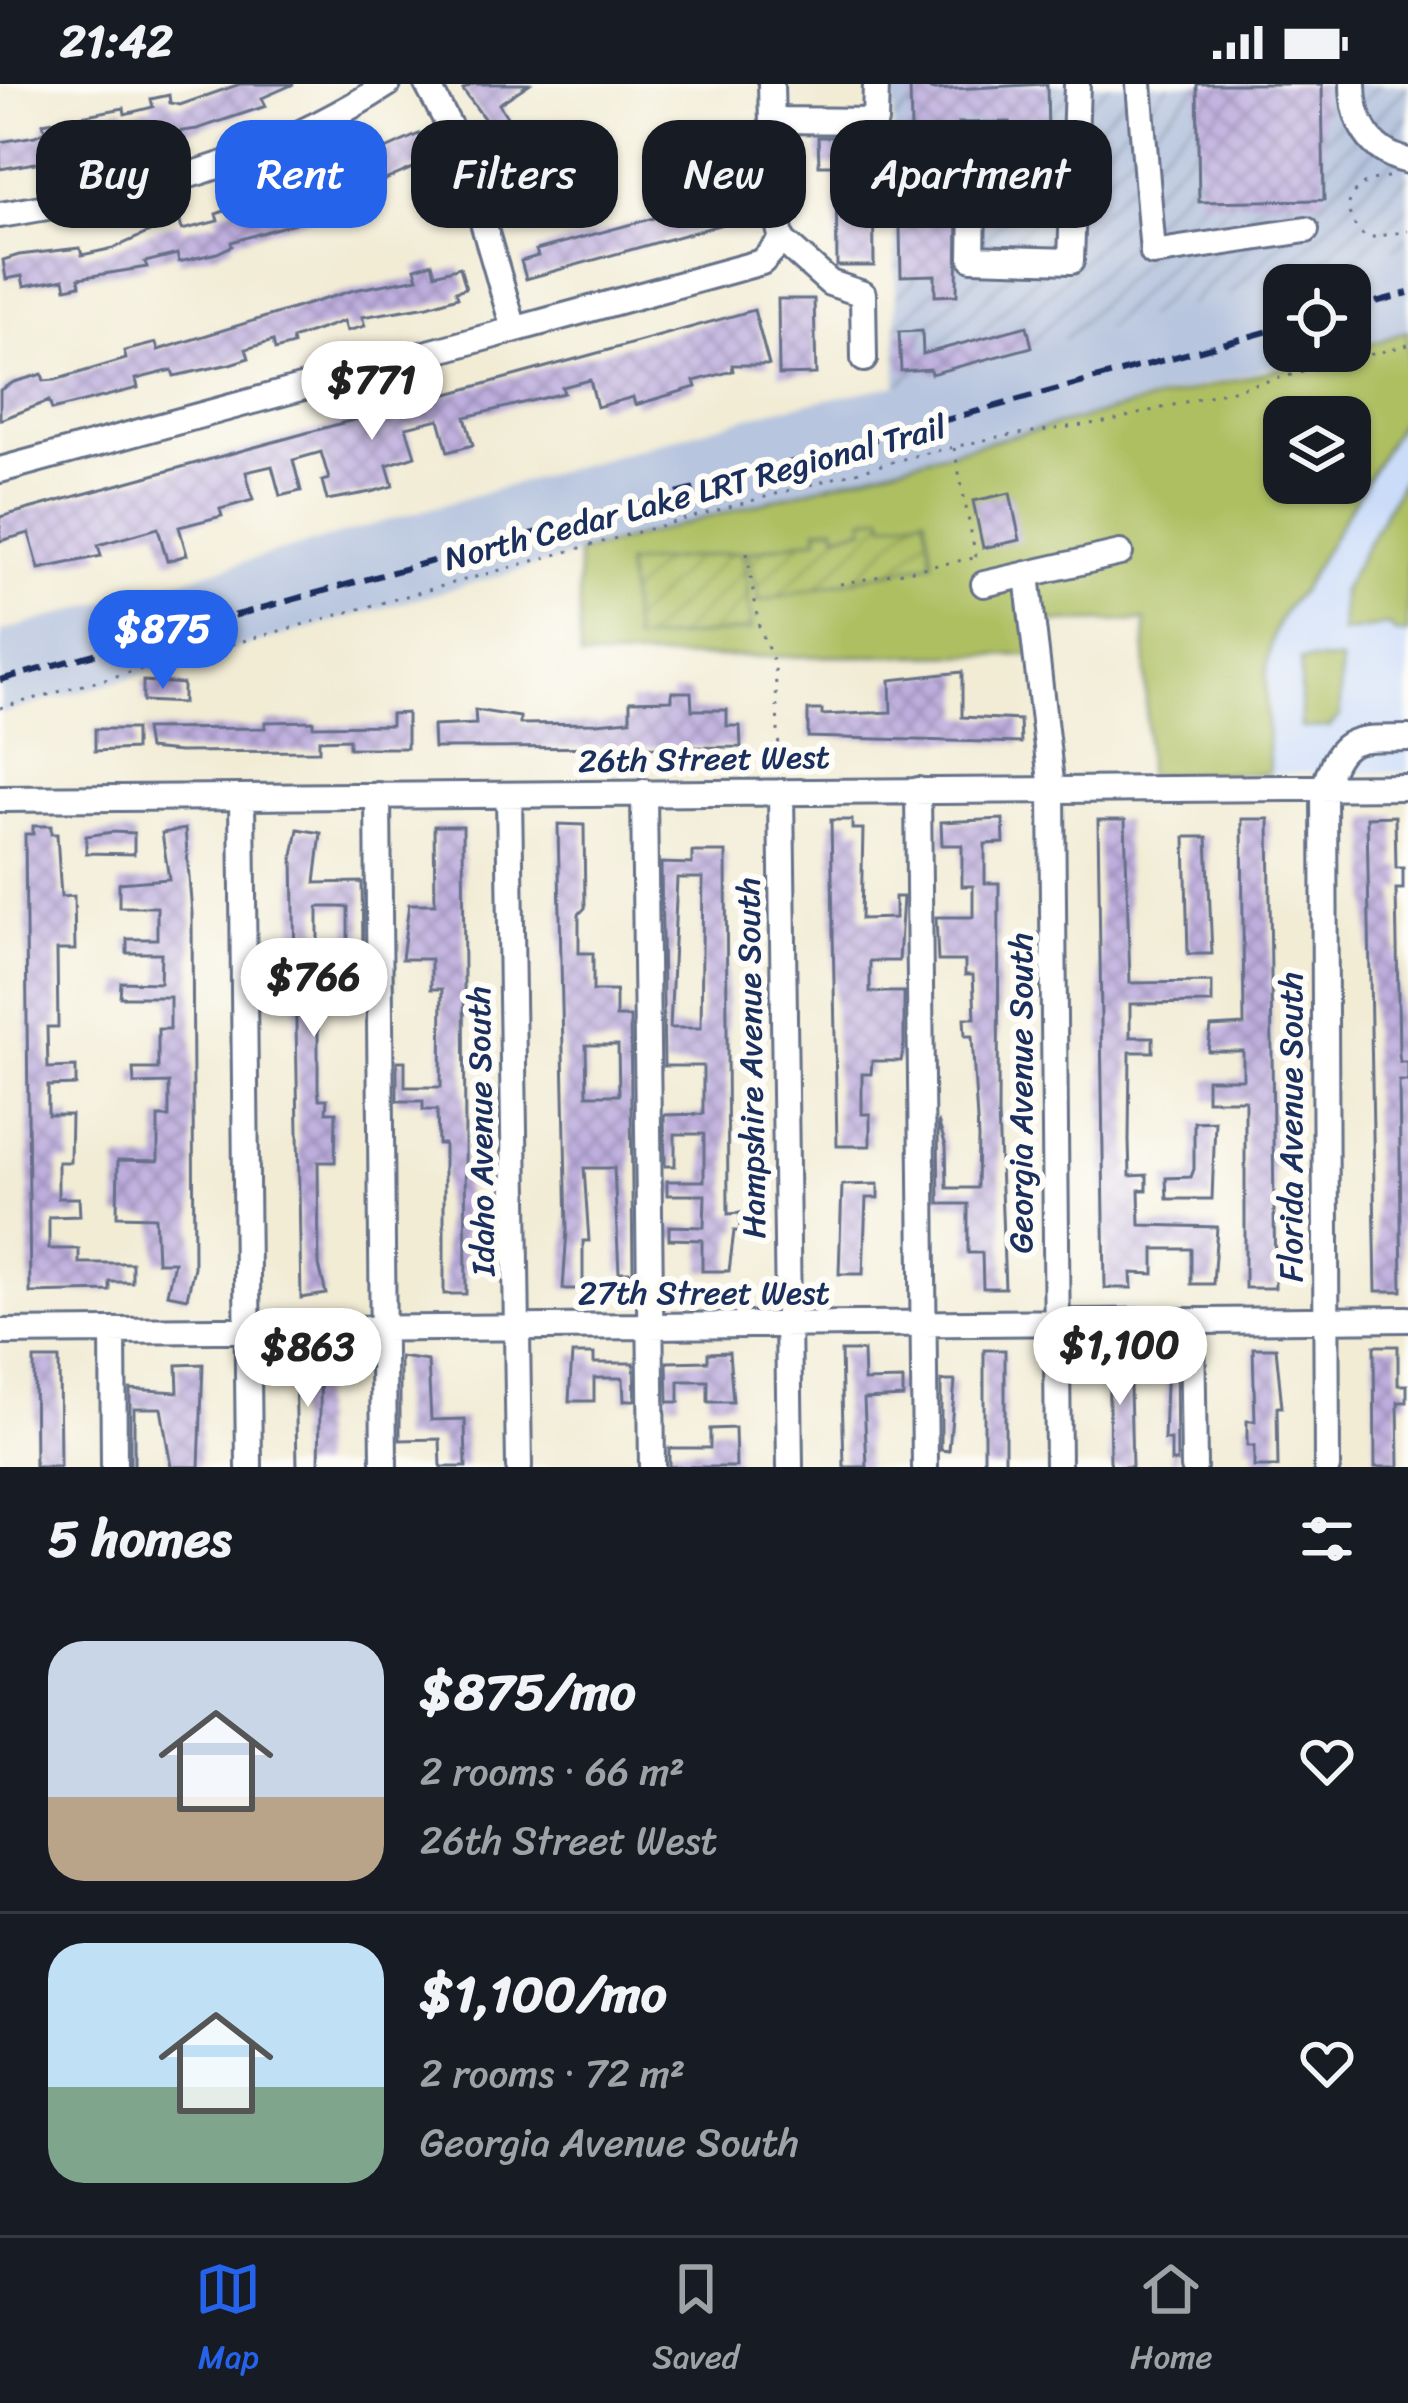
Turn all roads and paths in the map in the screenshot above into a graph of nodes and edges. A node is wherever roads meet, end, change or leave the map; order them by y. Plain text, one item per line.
1 (388, 84) edge
2 (427, 84) edge
3 (771, 84) edge
4 (876, 84) edge
5 (1076, 84) edge
6 (1139, 84) edge
7 (1353, 84) edge
8 (772, 120) edge
9 (806, 120) edge
10 (1077, 120) edge
11 (1078, 152) joint
12 (1400, 169) edge
13 (0, 215) edge
14 (779, 228) edge
15 (1306, 230) dead end
16 (1408, 231) edge
17 (782, 240) junction
18 (514, 329) junction
19 (1408, 344) edge
20 (864, 359) dead end
21 (953, 446) junction
22 (0, 470) edge
23 (747, 553) dead end
24 (1120, 554) dead end
25 (976, 558) junction
26 (1027, 574) junction
27 (840, 584) dead end
28 (984, 584) joint
29 (0, 709) edge
30 (1408, 739) edge
31 (1408, 787) edge
32 (1324, 788) junction
33 (918, 790) junction
34 (1052, 790) junction
35 (781, 792) junction
36 (644, 793) junction
37 (378, 795) junction
38 (508, 795) junction
39 (242, 797) junction
40 (0, 799) edge
41 (1325, 1319) junction
42 (1408, 1319) edge
43 (1192, 1323) junction
44 (1055, 1324) junction
45 (788, 1325) junction
46 (924, 1325) junction
47 (650, 1326) junction
48 (517, 1328) junction
49 (248, 1330) junction
50 (382, 1330) junction
51 (112, 1331) junction
52 (0, 1332) edge
53 (114, 1467) edge
54 (249, 1467) edge
55 (384, 1467) edge
56 (519, 1467) edge
57 (652, 1467) edge
58 (790, 1467) edge
59 (925, 1467) edge
60 (1058, 1467) edge
61 (1194, 1467) edge
62 (1327, 1467) edge

1 - 13 street
2 - 18 street
3 - 8 street
4 - 9 street
5 - 10 street
6 - 15 street
7 - 12 street
11 - 11 street
12 - 16 path
14 - 17 street
17 - 18 street
17 - 20 street
18 - 22 street
19 - 21 path, North Cedar Lake LRT Regional Trail
21 - 25 path
21 - 29 path, North Cedar Lake LRT Regional Trail
23 - 35 path
24 - 26 street
25 - 27 path
25 - 28 path
26 - 28 street
26 - 34 street, Georgia Avenue South
30 - 32 street
31 - 32 street, 26th Street West
32 - 34 street, 26th Street West
32 - 41 street, Florida Avenue South
33 - 34 street, 26th Street West
33 - 35 street, 26th Street West
33 - 46 street
34 - 44 street, Georgia Avenue South
35 - 36 street, 26th Street West
35 - 45 street, Hampshire Avenue South
36 - 38 street, 26th Street West
36 - 47 street
37 - 38 street, 26th Street West
37 - 39 street, 26th Street West
37 - 50 street
38 - 48 street, Idaho Avenue South
39 - 40 street, 26th Street West
39 - 49 street
41 - 42 street, 27th Street West
41 - 43 street, 27th Street West
41 - 62 street, Florida Avenue South
43 - 44 street, 27th Street West
43 - 61 street
44 - 46 street, 27th Street West
44 - 60 street, Georgia Avenue South
45 - 46 street, 27th Street West
45 - 47 street, 27th Street West
45 - 58 street, Hampshire Avenue South
46 - 59 street
47 - 48 street, 27th Street West
47 - 57 street
48 - 50 street, 27th Street West
48 - 56 street, Idaho Avenue South
49 - 50 street, 27th Street West
49 - 51 street, 27th Street West
49 - 54 street
50 - 55 street
51 - 52 street, 27th Street West
51 - 53 street

